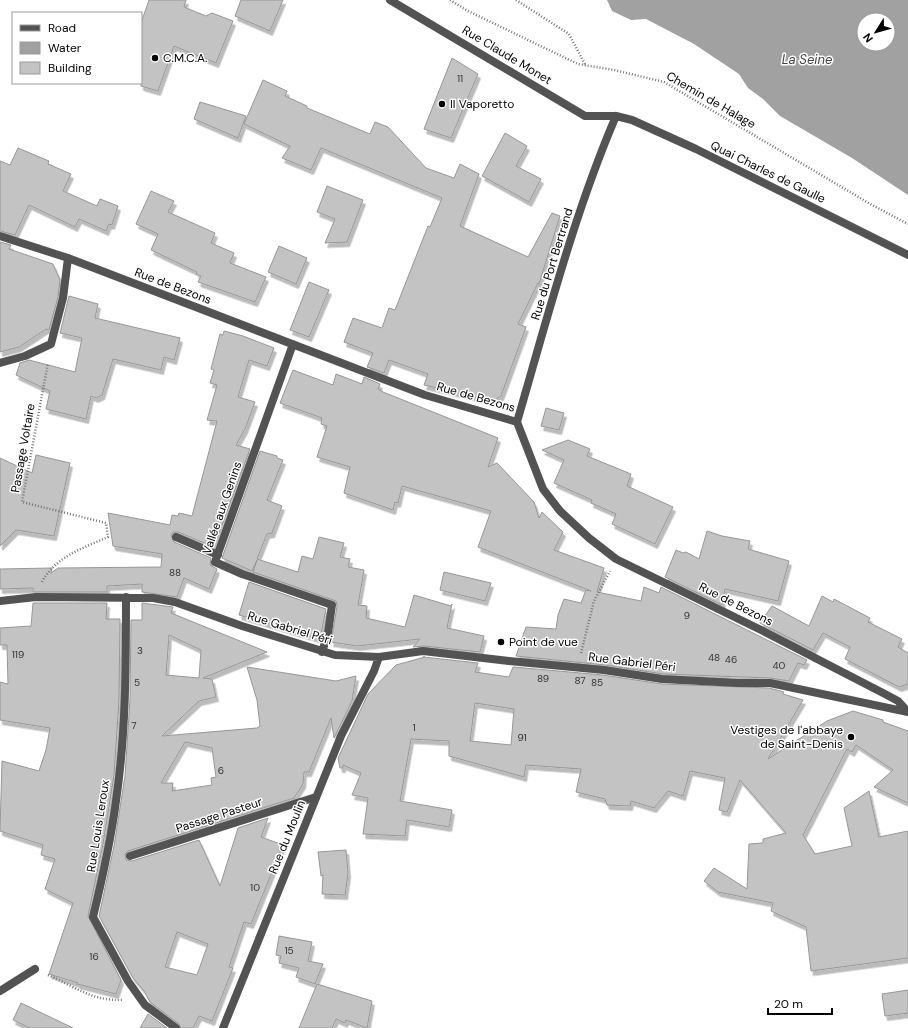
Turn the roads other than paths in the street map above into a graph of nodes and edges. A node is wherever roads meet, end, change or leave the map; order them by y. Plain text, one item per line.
1 (390, 0) edge
2 (616, 116) junction
3 (0, 236) edge
4 (908, 255) edge
5 (68, 258) junction
6 (293, 344) junction
7 (0, 363) edge
8 (517, 422) junction
9 (176, 537) dead end
10 (218, 555) junction
11 (126, 597) junction
12 (0, 601) edge
13 (322, 652) junction
14 (379, 657) junction
15 (908, 712) edge
16 (316, 797) junction
17 (130, 856) dead end
18 (35, 969) road end
19 (0, 991) edge
20 (176, 1028) edge
21 (223, 1028) edge

1 - 2 street, Rue Claude Monet
2 - 4 street, Quai Charles de Gaulle
2 - 8 street, Rue du Port Bertrand
3 - 5 street, Rue de Bezons
5 - 6 street, Rue de Bezons
5 - 7 street
6 - 8 street, Rue de Bezons
6 - 10 street, Vallée aux Genins
8 - 15 street, Rue de Bezons
9 - 10 street
10 - 13 street, Vallée aux Genins
11 - 12 street, Rue Gabriel Péri
11 - 13 street, Rue Gabriel Péri
11 - 20 street, Rue Louis Leroux
13 - 14 street, Rue Gabriel Péri
14 - 15 street, Rue Gabriel Péri
14 - 16 street, Rue du Moulin
16 - 17 street, Passage Pasteur
16 - 21 street, Rue du Moulin
18 - 19 street

